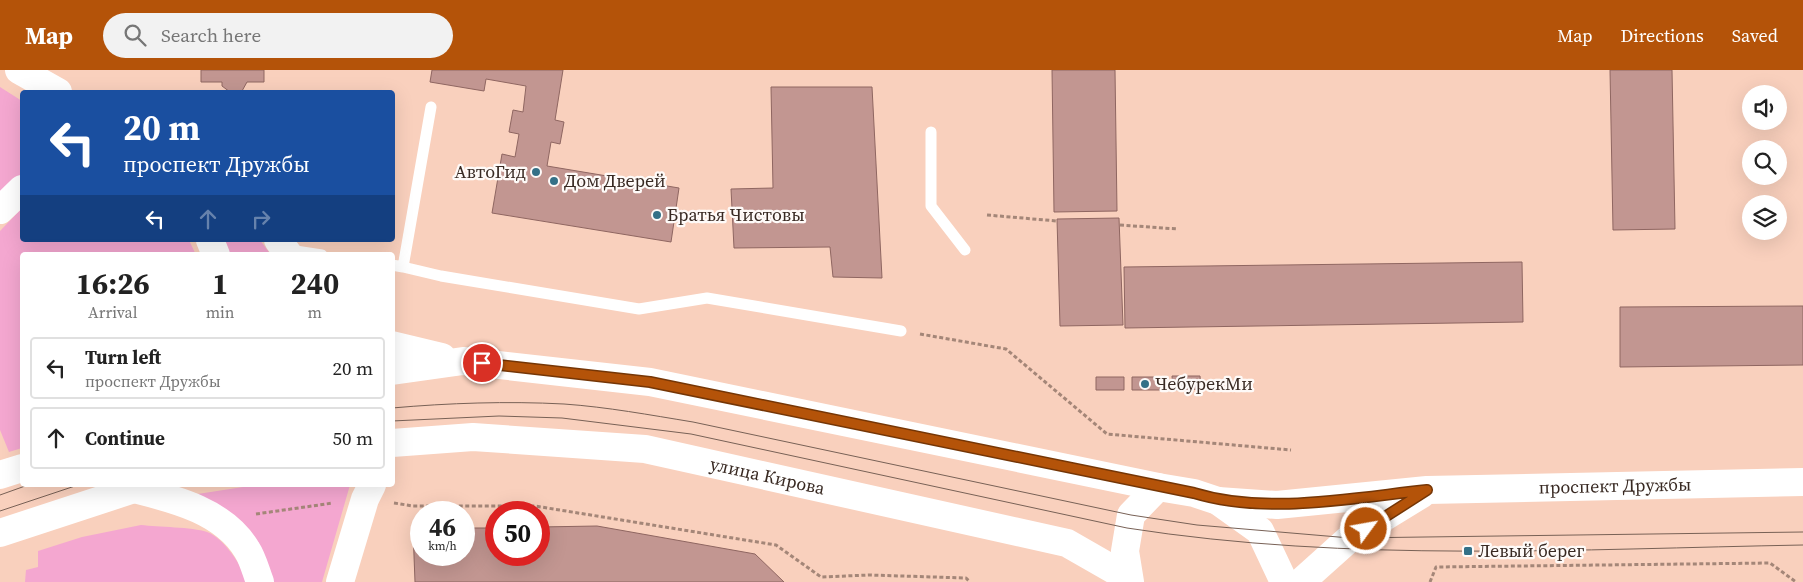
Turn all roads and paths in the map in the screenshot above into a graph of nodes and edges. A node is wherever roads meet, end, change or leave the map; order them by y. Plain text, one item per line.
1 (19, 70) edge
2 (54, 90) edge
3 (431, 107) dead end
4 (931, 132) dead end
5 (20, 191) edge
6 (0, 210) edge
7 (987, 215) dead end
8 (1057, 221) dead end
9 (1120, 225) dead end
10 (1178, 229) dead end
11 (284, 248) edge
12 (965, 250) dead end
13 (306, 252) edge
14 (398, 266) edge
15 (902, 331) joint
16 (395, 346) edge
17 (463, 361) junction
18 (395, 371) edge
19 (395, 443) edge
20 (1292, 450) dead end
21 (20, 469) edge
22 (0, 475) edge
23 (1803, 482) edge
24 (146, 487) edge
25 (371, 487) edge
26 (1158, 488) junction
27 (1427, 490) junction
28 (1218, 501) junction
29 (475, 506) edge
30 (0, 533) edge
31 (1129, 580) edge
32 (260, 582) edge
33 (340, 582) edge
34 (970, 582) edge
35 (1284, 582) edge
36 (1301, 582) edge
37 (1430, 582) edge
38 (1796, 582) edge

1 - 2 main road
3 - 14 lane
4 - 12 lane
5 - 6 main road
7 - 8 path
9 - 10 path
11 - 13 lane
14 - 15 lane
15 - 20 path
16 - 17 main road
17 - 18 main road
17 - 26 main road
19 - 31 main road, улица Кирова
21 - 22 main road
23 - 27 main road, проспект Дружбы
24 - 30 main road
24 - 32 main road
25 - 33 main road
26 - 28 main road
26 - 31 main road
27 - 28 main road, проспект Дружбы
27 - 36 main road
28 - 35 main road
29 - 34 path
37 - 38 path

